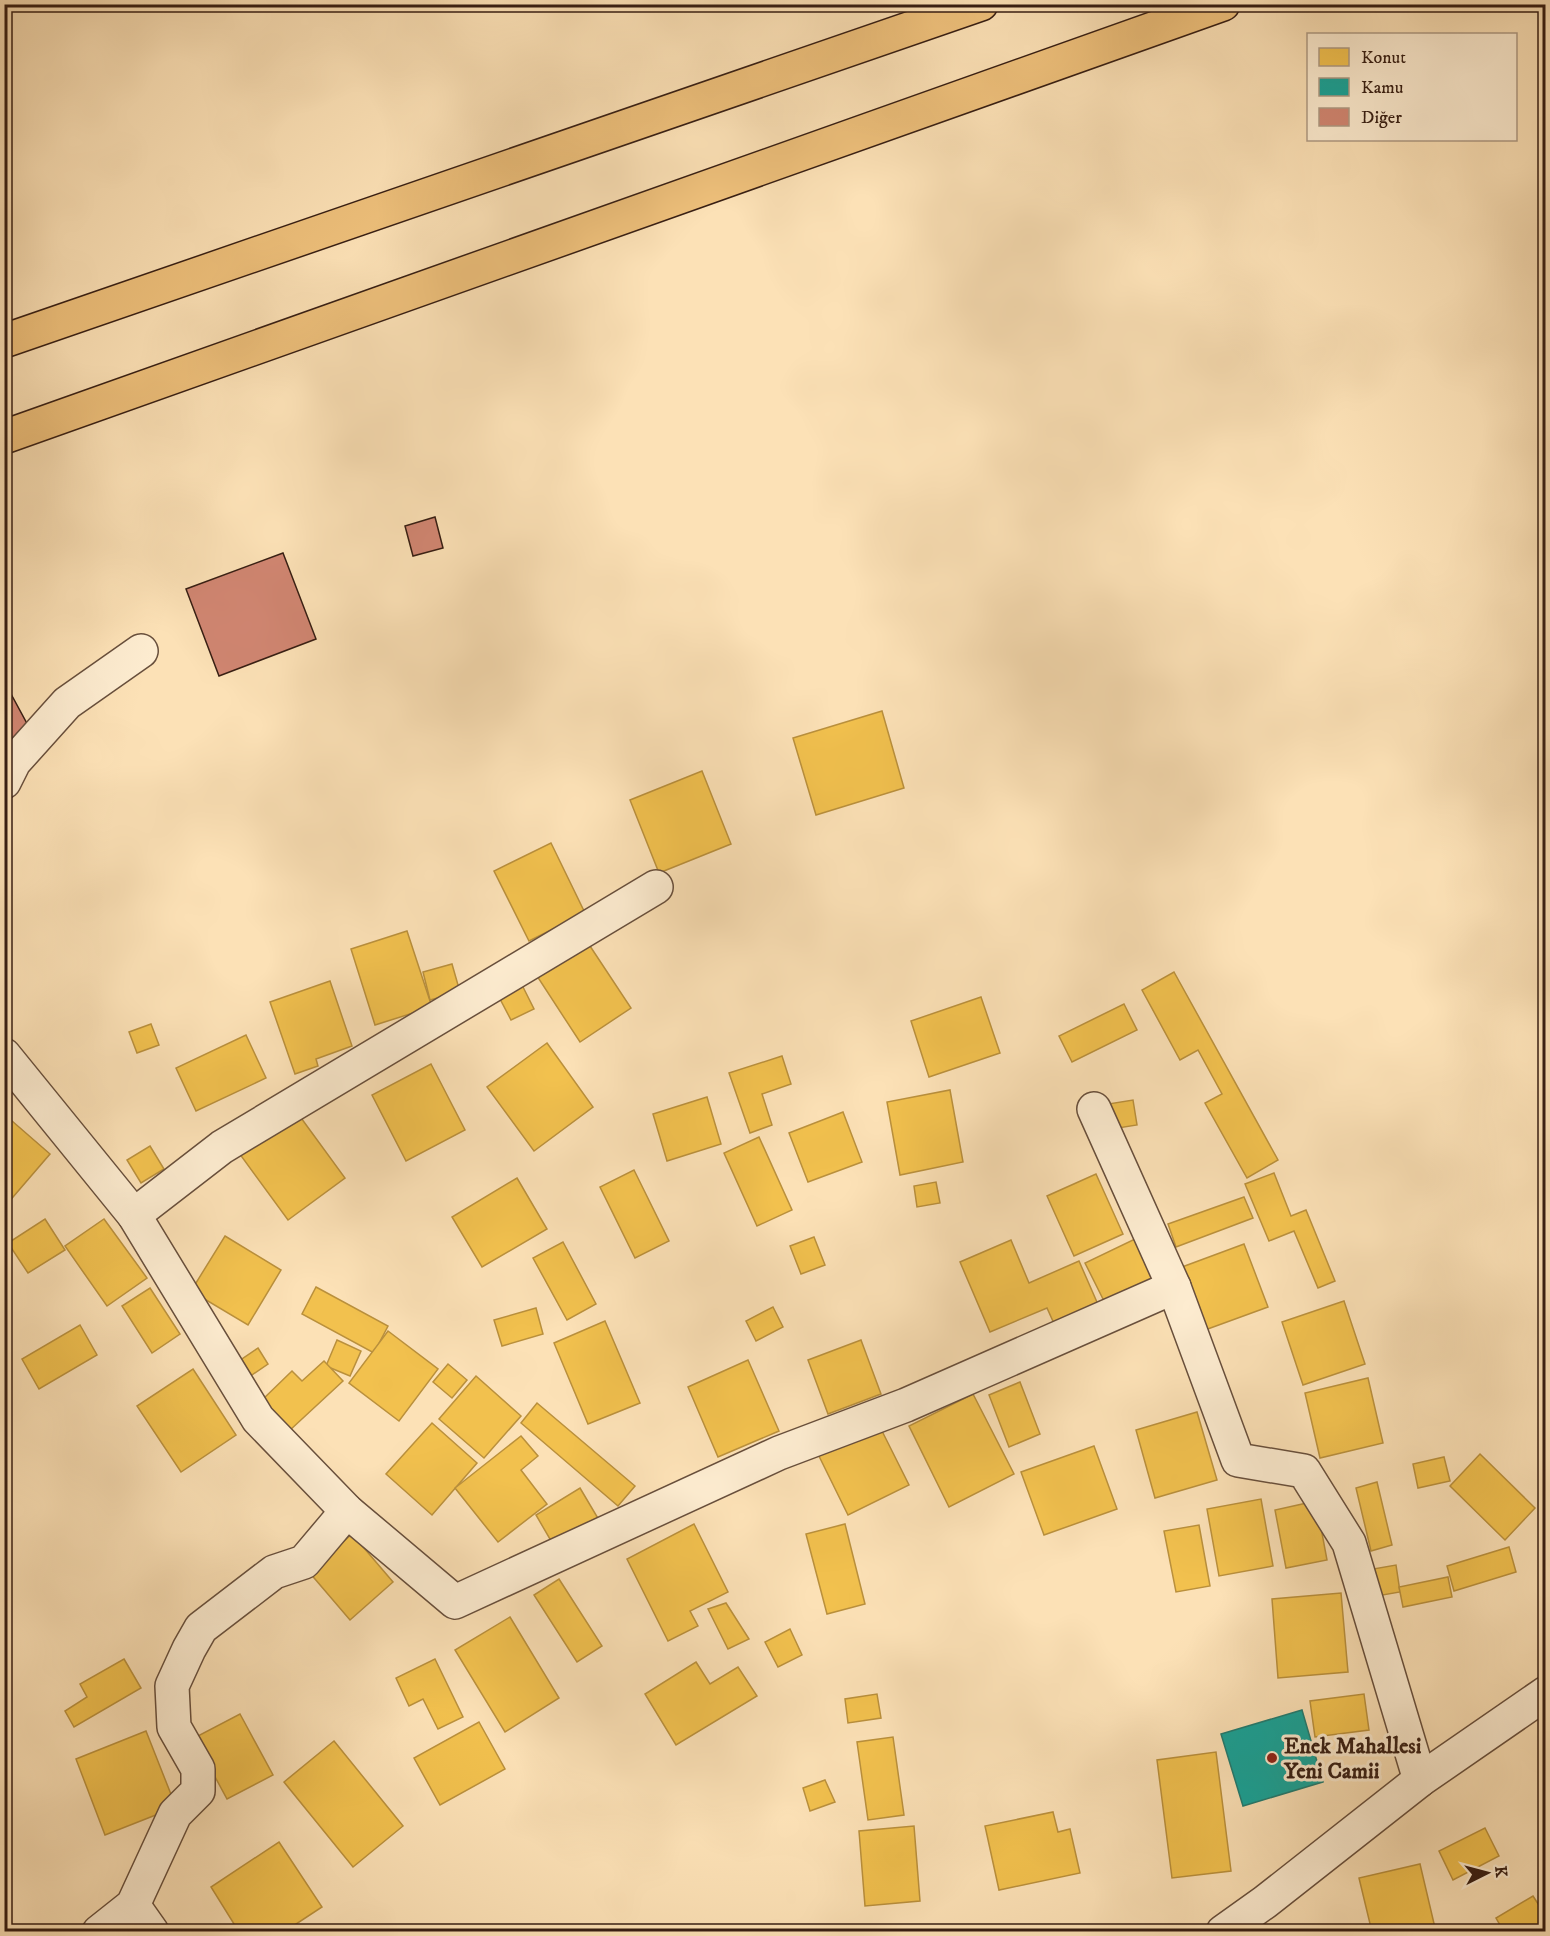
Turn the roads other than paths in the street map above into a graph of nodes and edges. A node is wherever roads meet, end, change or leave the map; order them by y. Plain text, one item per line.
1 (981, 4) edge
2 (1223, 4) edge
3 (4, 341) edge
4 (4, 437) edge
5 (141, 651) dead end
6 (4, 782) edge
7 (656, 887) dead end
8 (4, 1055) edge
9 (1094, 1109) dead end
10 (134, 1215) junction
11 (1174, 1287) junction
12 (347, 1511) junction
13 (1545, 1693) edge
14 (1420, 1780) junction
15 (133, 1905) junction
16 (99, 1932) edge
17 (152, 1932) edge
18 (1223, 1932) edge

1 - 3 main road
2 - 4 main road
5 - 6 street
7 - 10 street
8 - 10 street
9 - 11 street
10 - 12 street
11 - 12 street
11 - 14 street
12 - 15 street
13 - 14 street
14 - 18 street
15 - 16 street
15 - 17 street

